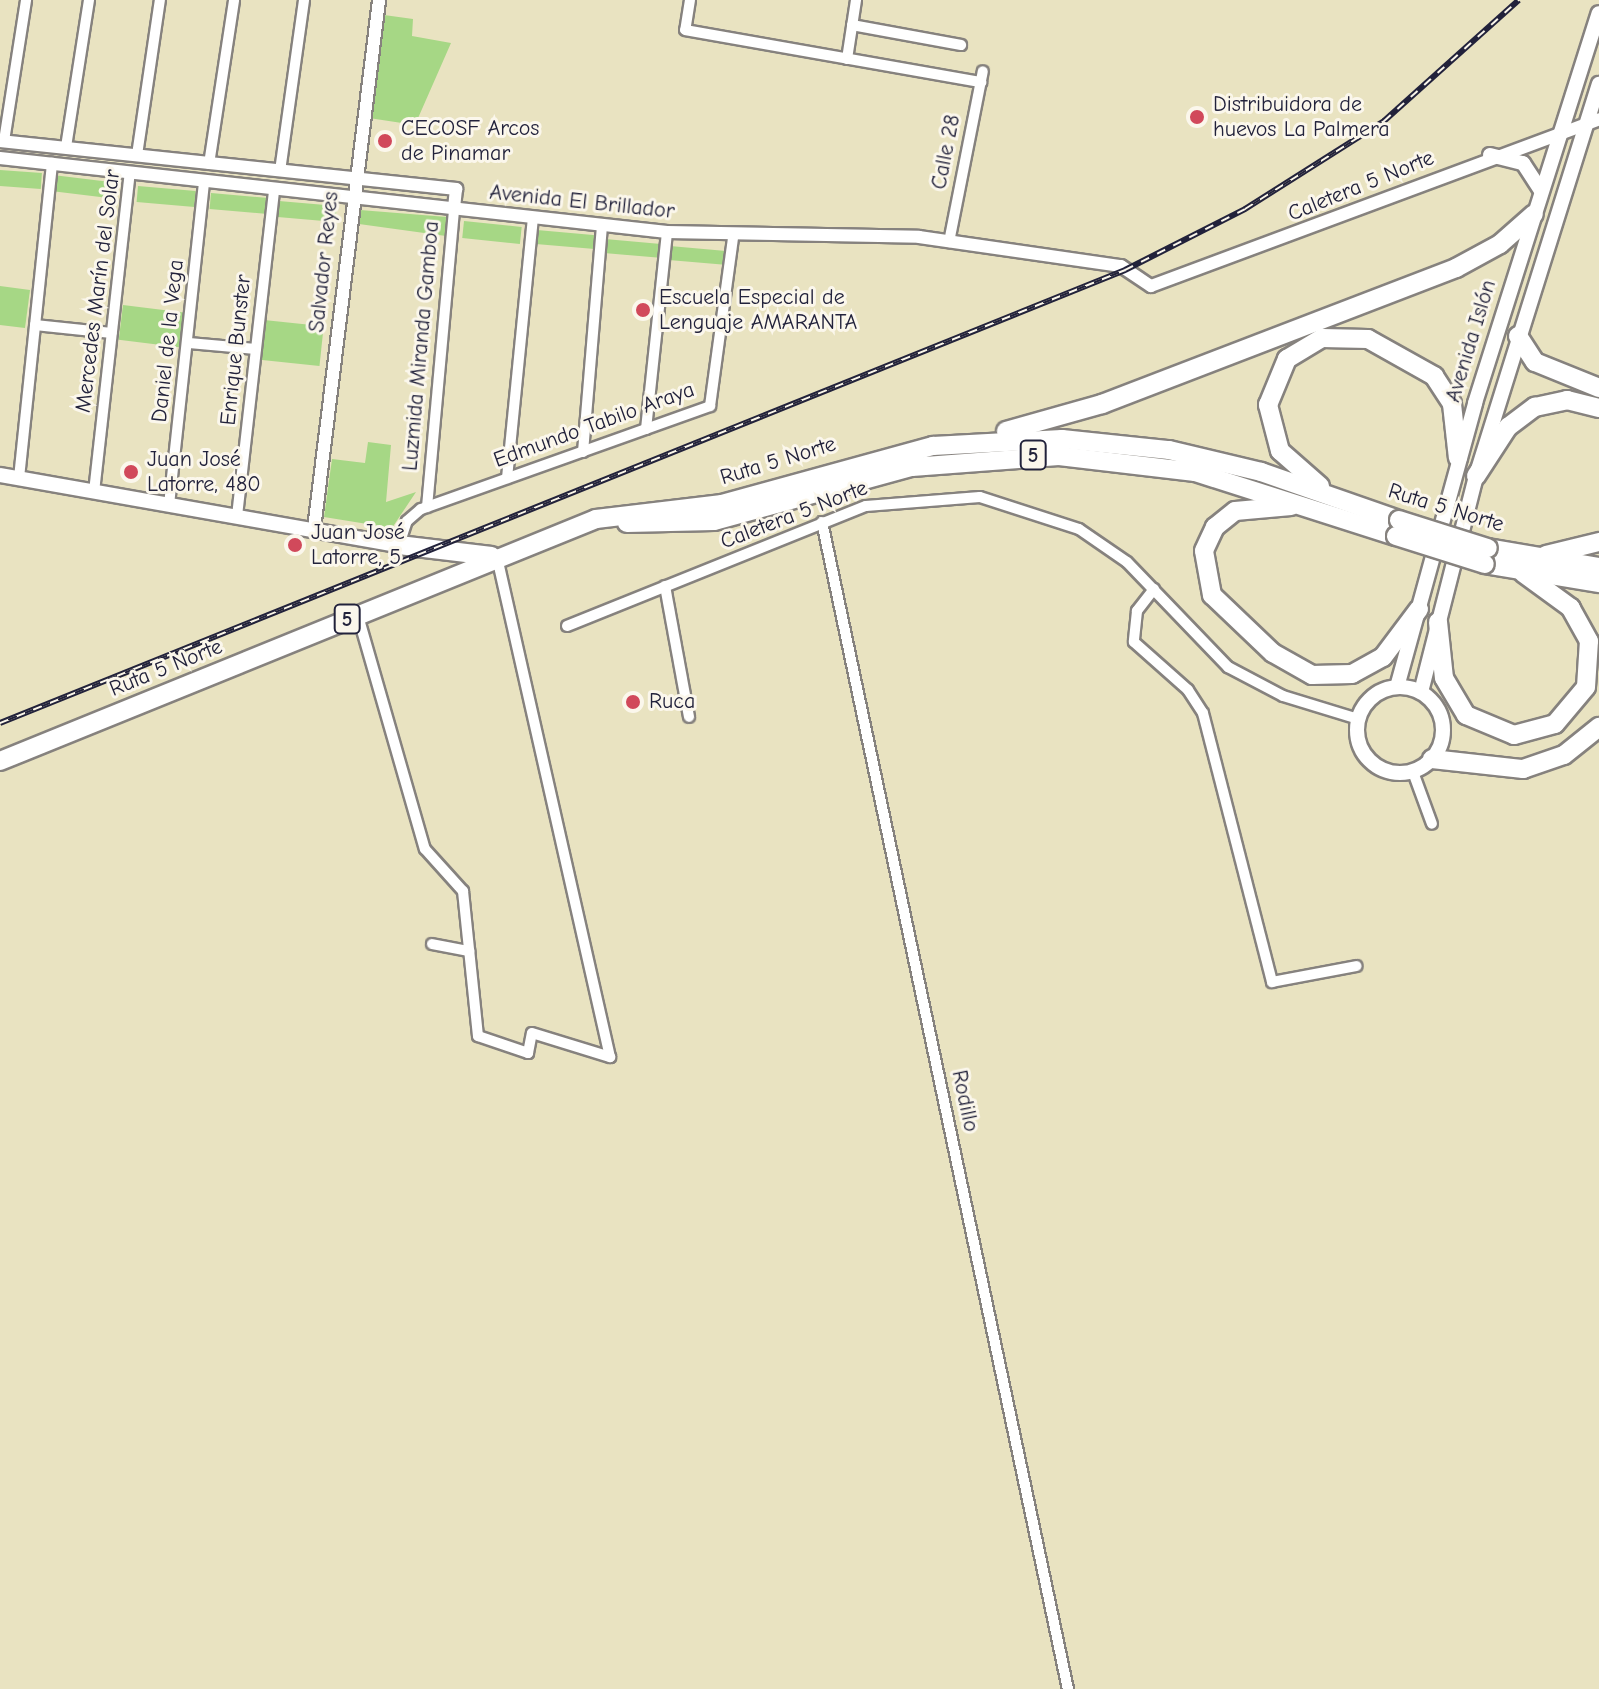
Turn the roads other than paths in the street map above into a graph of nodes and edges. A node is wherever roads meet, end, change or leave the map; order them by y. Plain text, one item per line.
1 (26, 0) edge
2 (89, 0) edge
3 (160, 0) edge
4 (234, 0) edge
5 (304, 0) edge
6 (379, 0) edge
7 (690, 0) edge
8 (856, 0) edge
9 (1599, 13) edge
10 (852, 25) junction
11 (1599, 43) edge
12 (961, 45) dead end
13 (1584, 50) junction
14 (847, 59) junction
15 (1599, 84) edge
16 (1593, 120) edge
17 (1560, 128) junction
18 (2, 141) edge
19 (66, 147) junction
20 (137, 155) junction
21 (1490, 155) junction
22 (0, 158) edge
23 (52, 163) junction
24 (209, 164) junction
25 (280, 171) junction
26 (130, 173) junction
27 (353, 178) junction
28 (204, 181) junction
29 (274, 189) junction
30 (1541, 191) junction
31 (351, 196) junction
32 (454, 209) junction
33 (1534, 214) junction
34 (533, 217) junction
35 (602, 225) junction
36 (667, 232) junction
37 (733, 237) junction
38 (949, 242) junction
39 (1151, 286) joint
40 (35, 325) junction
41 (112, 333) junction
42 (1518, 336) junction
43 (189, 343) junction
44 (256, 349) junction
45 (1599, 388) edge
46 (1599, 408) edge
47 (646, 429) junction
48 (933, 446) junction
49 (583, 452) junction
50 (1458, 458) junction
51 (0, 475) edge
52 (1476, 476) junction
53 (19, 478) junction
54 (507, 478) junction
55 (94, 492) junction
56 (1335, 497) junction
57 (169, 505) junction
58 (427, 507) junction
59 (1314, 507) junction
60 (237, 516) junction
61 (822, 522) junction
62 (1397, 528) junction
63 (314, 529) junction
64 (1599, 542) edge
65 (399, 545) junction
66 (434, 552) junction
67 (500, 561) junction
68 (1527, 566) junction
69 (1599, 567) edge
70 (444, 579) junction
71 (1599, 583) edge
72 (665, 586) junction
73 (1154, 589) junction
74 (1419, 609) junction
75 (1438, 622) junction
76 (360, 623) junction
77 (567, 626) dead end
78 (1397, 687) junction
79 (1421, 692) junction
80 (689, 717) dead end
81 (1358, 719) junction
82 (1599, 727) edge
83 (1432, 759) junction
84 (0, 761) edge
85 (0, 770) edge
86 (1413, 772) junction
87 (1432, 824) dead end
88 (432, 944) dead end
89 (469, 951) junction
90 (1357, 966) dead end
91 (1068, 1689) edge

1 - 18 street
2 - 19 street
3 - 20 street, Mercedes Marín del Solar
4 - 24 street
5 - 25 street
6 - 27 street, Salvador Reyes
7 - 14 street
8 - 10 street
9 - 13 main road, Avenida Islón
10 - 12 street
10 - 14 street
11 - 13 main road
13 - 17 main road, Avenida Islón
14 - 38 street, Calle 28
15 - 16 main road, Avenida Islón
16 - 17 street, Caletera 5 Norte
16 - 42 main road, Avenida Islón
17 - 21 street, Caletera 5 Norte
17 - 30 main road, Avenida Islón
18 - 19 street
19 - 20 street
20 - 24 street
20 - 26 street, Mercedes Marín del Solar
21 - 30 main road
21 - 39 street, Caletera 5 Norte
22 - 23 street, Avenida El Brillador
23 - 26 street, Avenida El Brillador
23 - 40 street
24 - 25 street
25 - 27 street
26 - 28 street, Avenida El Brillador
26 - 41 street, Mercedes Marín del Solar
27 - 31 street, Salvador Reyes
27 - 32 street, Luzmida Miranda Gamboa
28 - 29 street, Avenida El Brillador
28 - 43 street, Daniel de la Vega
29 - 31 street, Avenida El Brillador
29 - 44 street, Enrique Bunster
30 - 33 main road, Avenida Islón
31 - 32 street, Avenida El Brillador
31 - 63 street, Salvador Reyes
32 - 34 street, Avenida El Brillador
32 - 58 street, Luzmida Miranda Gamboa
33 - 48 highway
33 - 50 main road, Avenida Islón
34 - 35 street, Avenida El Brillador
34 - 54 street
35 - 36 street, Avenida El Brillador
35 - 49 street
36 - 37 street, Avenida El Brillador
36 - 47 street
37 - 38 street, Avenida El Brillador
37 - 47 street, Edmundo Tabilo Araya
38 - 39 street, Avenida El Brillador
40 - 41 street
40 - 53 street
41 - 55 street, Mercedes Marín del Solar
42 - 45 highway
42 - 52 main road, Avenida Islón
43 - 44 street
43 - 57 street, Daniel de la Vega
44 - 60 street, Enrique Bunster
46 - 52 highway
47 - 49 street, Edmundo Tabilo Araya
48 - 56 highway, Ruta 5 Norte / 5
48 - 67 highway, Ruta 5 Norte / 5
49 - 54 street, Edmundo Tabilo Araya
50 - 56 highway
50 - 74 main road, Avenida Islón
51 - 53 main road
52 - 75 main road, Avenida Islón
53 - 55 main road
54 - 58 street, Edmundo Tabilo Araya
55 - 57 main road
56 - 62 highway, Ruta 5 Norte / 5
57 - 60 main road
58 - 65 street, Edmundo Tabilo Araya
59 - 62 highway, Ruta 5 Norte / 5
59 - 67 highway, Ruta 5 Norte / 5
59 - 74 highway
60 - 63 main road
61 - 72 street, Caletera 5 Norte
61 - 73 street, Caletera 5 Norte
61 - 91 street, Rodillo
62 - 68 highway, Ruta 5 Norte / 5, bridge
63 - 65 main road
64 - 68 highway
65 - 66 highway
66 - 67 highway
66 - 70 highway
67 - 70 highway, Ruta 5 Norte / 5
67 - 76 highway, Ruta 5 Norte / 5
67 - 89 street
68 - 69 highway, Ruta 5 Norte / 5
68 - 71 highway, Ruta 5 Norte / 5
68 - 75 highway
70 - 84 highway, Ruta 5 Norte / 5
72 - 77 street, Caletera 5 Norte
72 - 80 street
73 - 81 street, Caletera 5 Norte
73 - 90 street
74 - 78 main road, Avenida Islón
75 - 79 main road, Avenida Islón
76 - 85 highway, Ruta 5 Norte / 5
76 - 89 street
78 - 79 main road
78 - 81 main road
79 - 83 main road
81 - 86 main road
82 - 83 highway
83 - 86 main road
86 - 87 street
88 - 89 street

